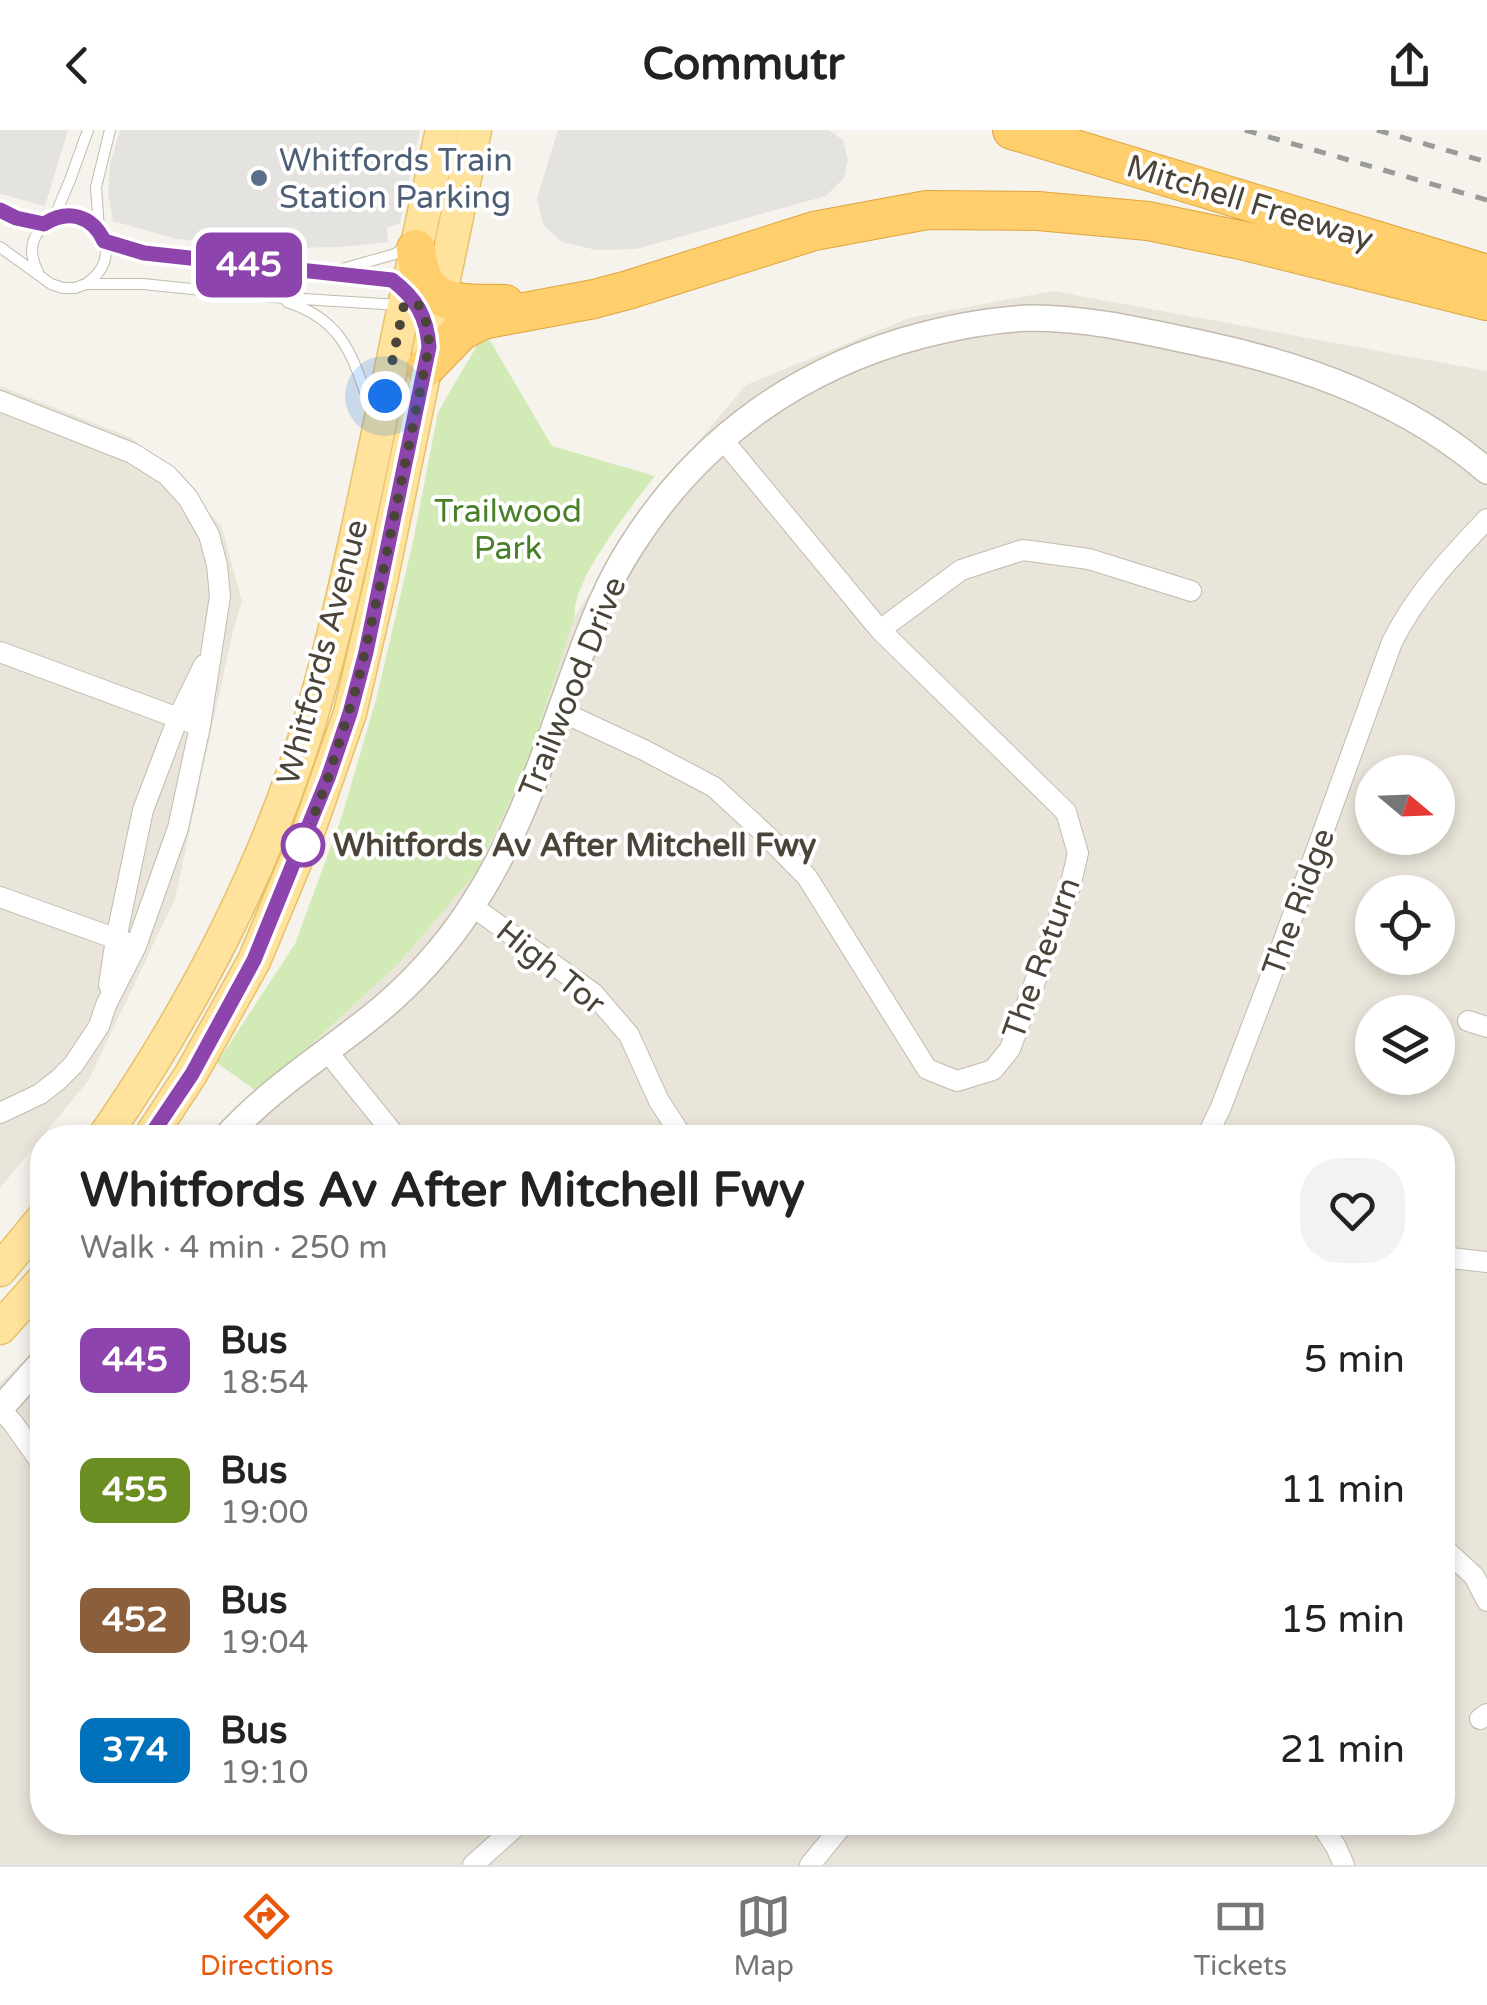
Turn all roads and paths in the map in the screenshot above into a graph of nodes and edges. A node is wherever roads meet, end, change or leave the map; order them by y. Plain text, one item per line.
1 (88, 130) edge
2 (110, 130) edge
3 (442, 130) edge
4 (475, 130) edge
5 (1012, 130) edge
6 (0, 210) edge
7 (49, 221) junction
8 (99, 229) junction
9 (104, 241) junction
10 (0, 247) edge
11 (330, 272) junction
12 (1487, 274) edge
13 (42, 277) junction
14 (86, 284) junction
15 (271, 298) junction
16 (423, 298) junction
17 (1487, 301) edge
18 (563, 304) junction
19 (0, 402) edge
20 (379, 428) junction
21 (723, 440) junction
22 (1487, 471) edge
23 (1487, 520) edge
24 (1191, 591) dead end
25 (880, 630) junction
26 (214, 645) junction
27 (0, 652) edge
28 (560, 711) junction
29 (178, 718) junction
30 (200, 726) junction
31 (0, 897) edge
32 (472, 906) junction
33 (116, 939) junction
34 (136, 946) junction
35 (106, 1005) junction
36 (326, 1050) junction
37 (0, 1113) edge
38 (112, 1125) edge
39 (158, 1125) edge
40 (237, 1125) edge
41 (387, 1125) edge
42 (675, 1125) edge
43 (1212, 1125) edge
44 (30, 1234) edge
45 (1455, 1258) edge
46 (1487, 1262) edge
47 (0, 1270) edge
48 (30, 1295) edge
49 (0, 1328) edge
50 (30, 1375) edge
51 (0, 1409) edge
52 (30, 1447) edge
53 (1455, 1558) edge
54 (1487, 1601) edge
55 (506, 1835) edge
56 (834, 1835) edge
57 (1328, 1835) edge
58 (473, 1865) edge
59 (810, 1865) edge
60 (1344, 1865) edge

1 - 7 lane
2 - 8 lane
3 - 16 main road, Whitfords Avenue
4 - 16 main road, Whitfords Avenue
5 - 12 highway, Mitchell Freeway
6 - 7 lane
7 - 8 lane
7 - 13 lane
8 - 9 lane
9 - 11 lane
9 - 14 lane
10 - 13 lane
11 - 16 lane
11 - 16 lane
13 - 14 lane
14 - 15 lane
15 - 16 lane
15 - 20 lane
16 - 18 highway
16 - 18 highway
16 - 20 main road, Whitfords Avenue
16 - 39 main road, Whitfords Avenue
17 - 18 highway
19 - 26 street
20 - 38 main road, Whitfords Avenue
21 - 22 street, Trailwood Drive
21 - 25 street, The Return
21 - 28 street, Trailwood Drive
23 - 43 street, The Ridge
24 - 25 street
25 - 28 street, The Return
26 - 29 street
26 - 30 street
27 - 29 street
28 - 32 street, Trailwood Drive
29 - 30 street
29 - 33 street
30 - 34 street
31 - 33 street
32 - 36 street, Trailwood Drive
32 - 42 street, High Tor
33 - 34 street
33 - 35 street
34 - 35 street
35 - 37 street
36 - 40 street, Trailwood Drive
36 - 41 street
44 - 47 main road
45 - 46 street
48 - 49 main road
50 - 51 street
51 - 52 street
53 - 54 street
55 - 58 street
56 - 59 street
57 - 60 street

